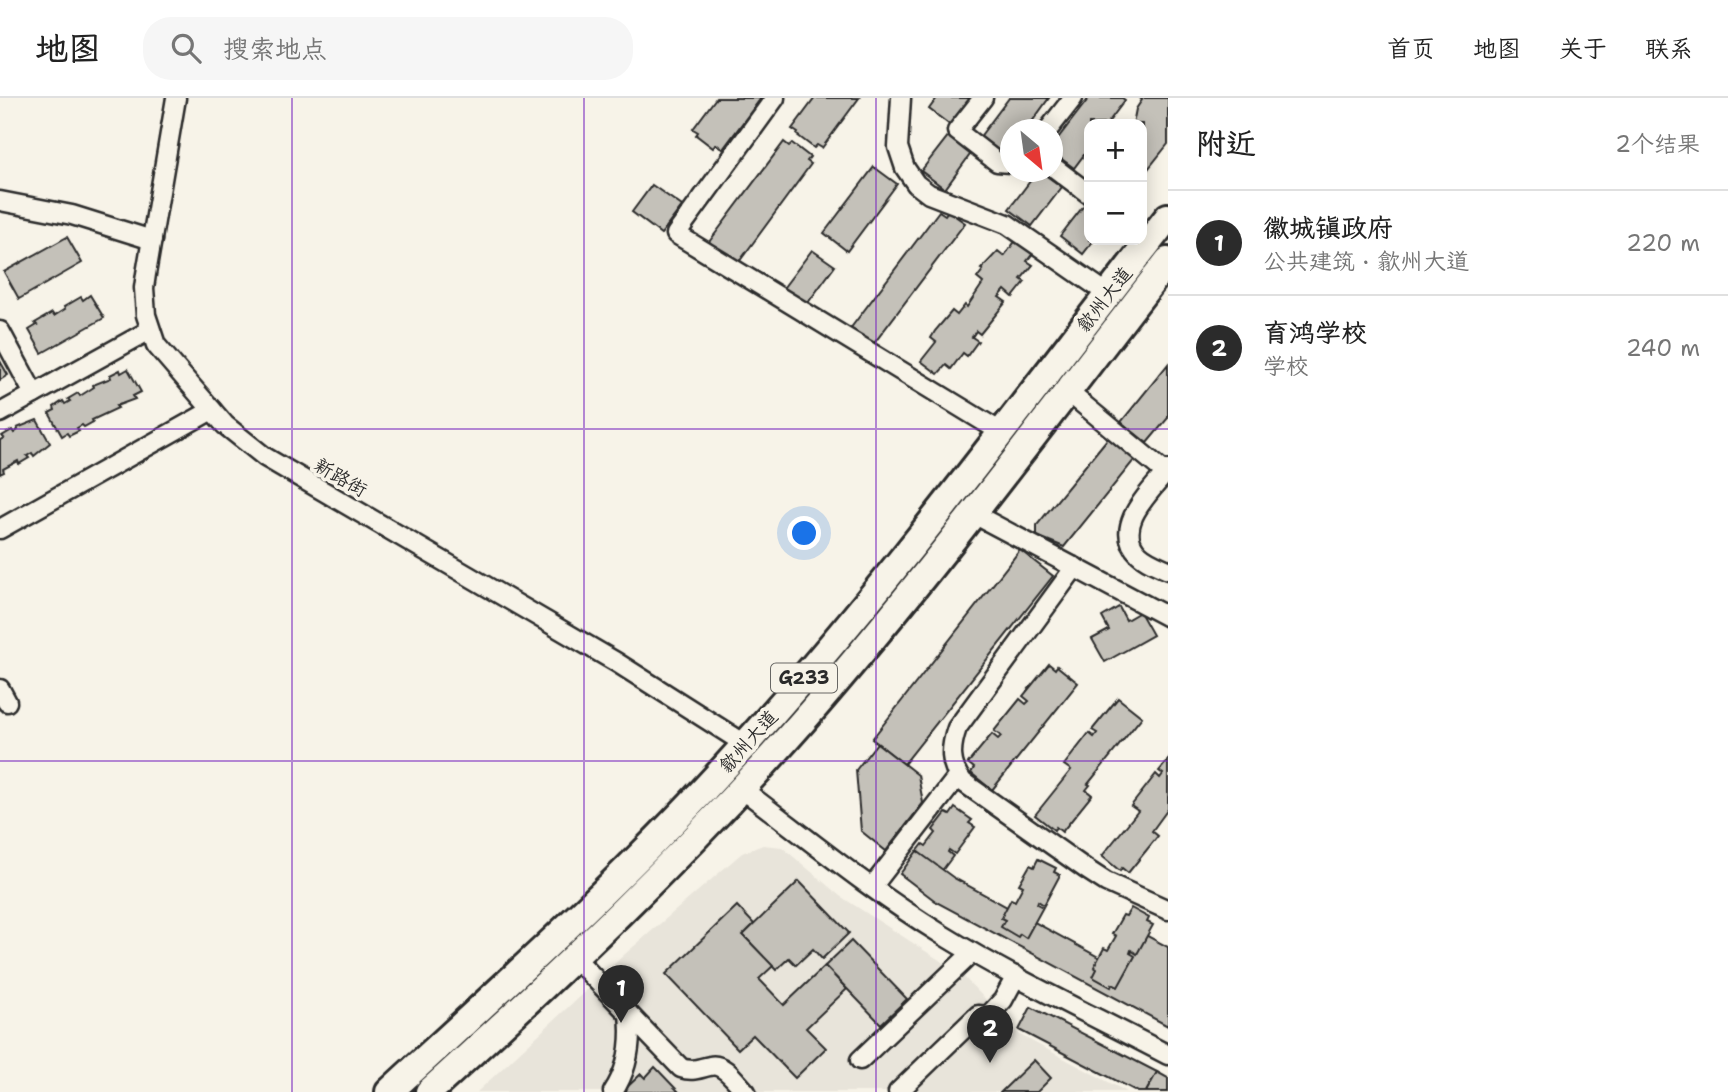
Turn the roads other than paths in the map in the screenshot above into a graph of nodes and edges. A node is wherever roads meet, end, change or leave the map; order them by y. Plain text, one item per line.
1 (176, 98) edge
2 (775, 98) edge
3 (901, 98) edge
4 (983, 98) edge
5 (1073, 98) edge
6 (1057, 119) edge
7 (1000, 162) edge
8 (1063, 174) edge
9 (1084, 190) edge
10 (0, 201) edge
11 (1168, 217) edge
12 (1147, 236) edge
13 (152, 240) junction
14 (1141, 245) edge
15 (1168, 261) edge
16 (1108, 294) junction
17 (150, 330) junction
18 (0, 331) edge
19 (1067, 391) junction
20 (34, 394) junction
21 (212, 410) junction
22 (0, 413) edge
23 (1000, 432) junction
24 (1167, 472) edge
25 (972, 513) junction
26 (0, 529) edge
27 (1075, 567) junction
28 (1168, 570) edge
29 (1168, 617) edge
30 (745, 744) junction
31 (958, 776) junction
32 (742, 789) junction
33 (872, 887) junction
34 (1168, 911) edge
35 (972, 953) junction
36 (574, 957) junction
37 (1016, 976) junction
38 (629, 1014) junction
39 (1168, 1055) edge
40 (860, 1060) dead end
41 (435, 1090) edge
42 (389, 1092) edge
43 (613, 1092) edge
44 (746, 1092) edge
45 (898, 1092) edge

1 - 13 street, 新路街
2 - 23 street
3 - 16 street
4 - 7 street
5 - 6 street
8 - 9 street
10 - 13 street
11 - 12 highway, 歙州大道 / G233
13 - 17 street, 新路街
14 - 16 highway, 歙州大道 / G233
15 - 19 highway, 歙州大道 / G233
16 - 23 highway, 歙州大道 / G233
17 - 20 street
17 - 21 street, 新路街
18 - 20 street
19 - 24 street
19 - 25 highway, 歙州大道 / G233
20 - 22 street
21 - 26 street
21 - 30 street, 新路街
23 - 30 highway, 歙州大道 / G233
24 - 28 street
25 - 27 street
25 - 32 highway, 歙州大道 / G233
27 - 29 street
27 - 31 street
30 - 42 highway, 歙州大道 / G233
31 - 33 street
31 - 34 street
32 - 33 street
32 - 36 highway, 歙州大道 / G233
33 - 35 street
35 - 37 street
35 - 40 street
36 - 38 street
36 - 41 highway, 歙州大道 / G233
37 - 39 street
37 - 45 street
38 - 43 street
38 - 44 street

